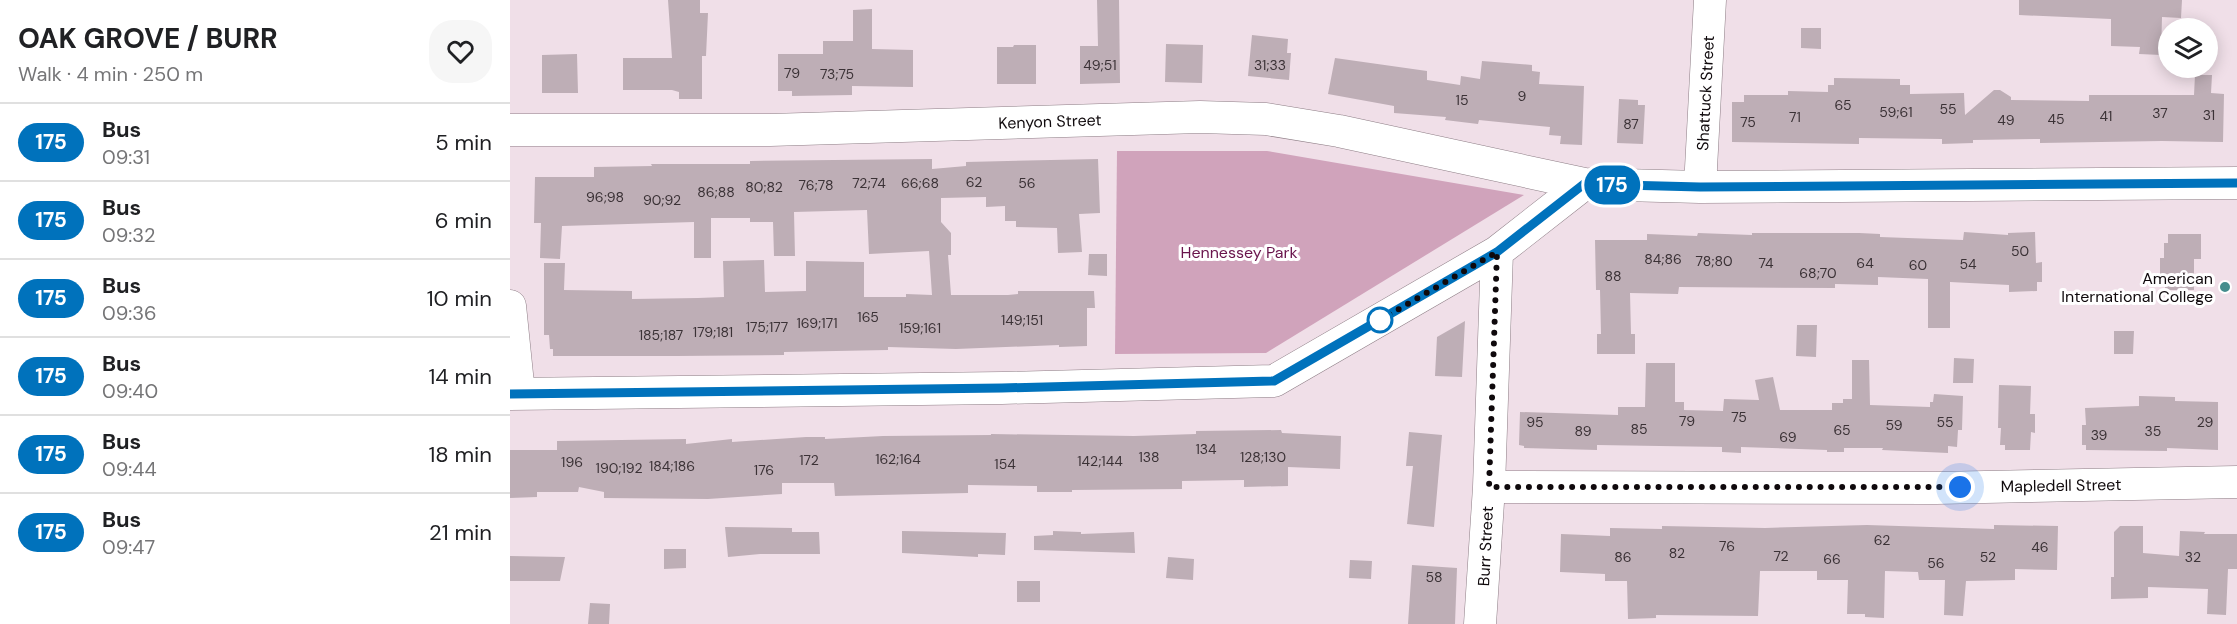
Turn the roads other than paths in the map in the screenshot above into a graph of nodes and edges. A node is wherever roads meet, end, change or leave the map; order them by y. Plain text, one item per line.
1 (1710, 0) edge
2 (510, 130) edge
3 (2237, 183) edge
4 (1584, 184) junction
5 (1700, 187) junction
6 (1497, 252) junction
7 (510, 306) edge
8 (514, 394) edge
9 (2237, 482) edge
10 (1489, 487) junction
11 (1480, 624) edge

1 - 5 street, Shattuck Street
2 - 4 street, Kenyon Street
3 - 5 street, Kenyon Street
4 - 5 street, Kenyon Street
4 - 6 street
6 - 8 street
6 - 10 street, Burr Street
7 - 8 street
9 - 10 street, Mapledell Street
10 - 11 street, Burr Street

